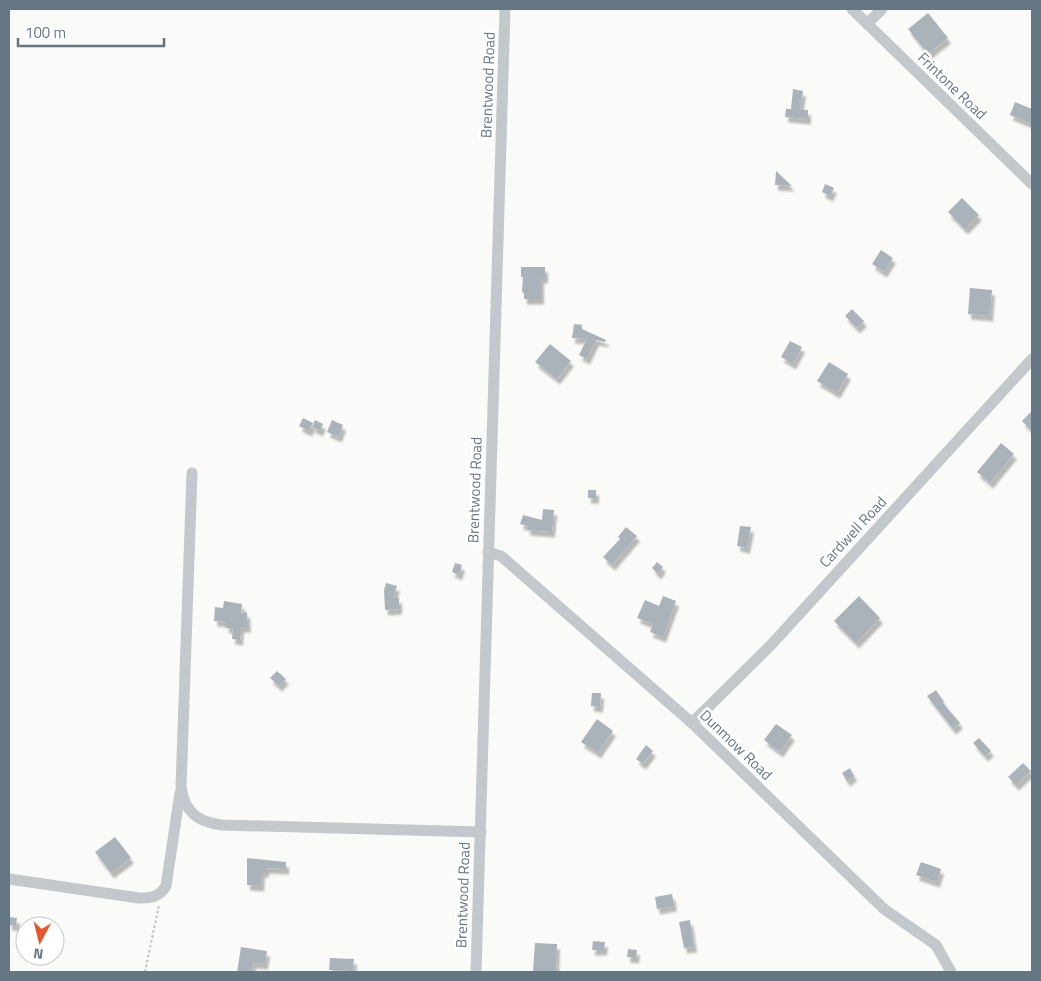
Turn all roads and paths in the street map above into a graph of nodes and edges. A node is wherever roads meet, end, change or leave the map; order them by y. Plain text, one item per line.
1 (505, 9) edge
2 (852, 9) edge
3 (882, 9) edge
4 (867, 24) junction
5 (1032, 184) edge
6 (1032, 359) edge
7 (192, 473) dead end
8 (488, 552) junction
9 (692, 723) junction
10 (181, 787) junction
11 (480, 832) junction
12 (9, 879) edge
13 (162, 893) junction
14 (145, 972) edge
15 (476, 972) edge
16 (951, 972) edge

1 - 8 street, Brentwood Road
2 - 4 street, Frintone Road
3 - 4 street
4 - 5 street, Frintone Road
6 - 9 street, Cardwell Road
7 - 10 street
8 - 9 street, Dunmow Road
8 - 11 street, Brentwood Road
9 - 16 street, Dunmow Road
10 - 11 street
10 - 13 street
11 - 15 street, Brentwood Road
12 - 13 street
13 - 14 path

